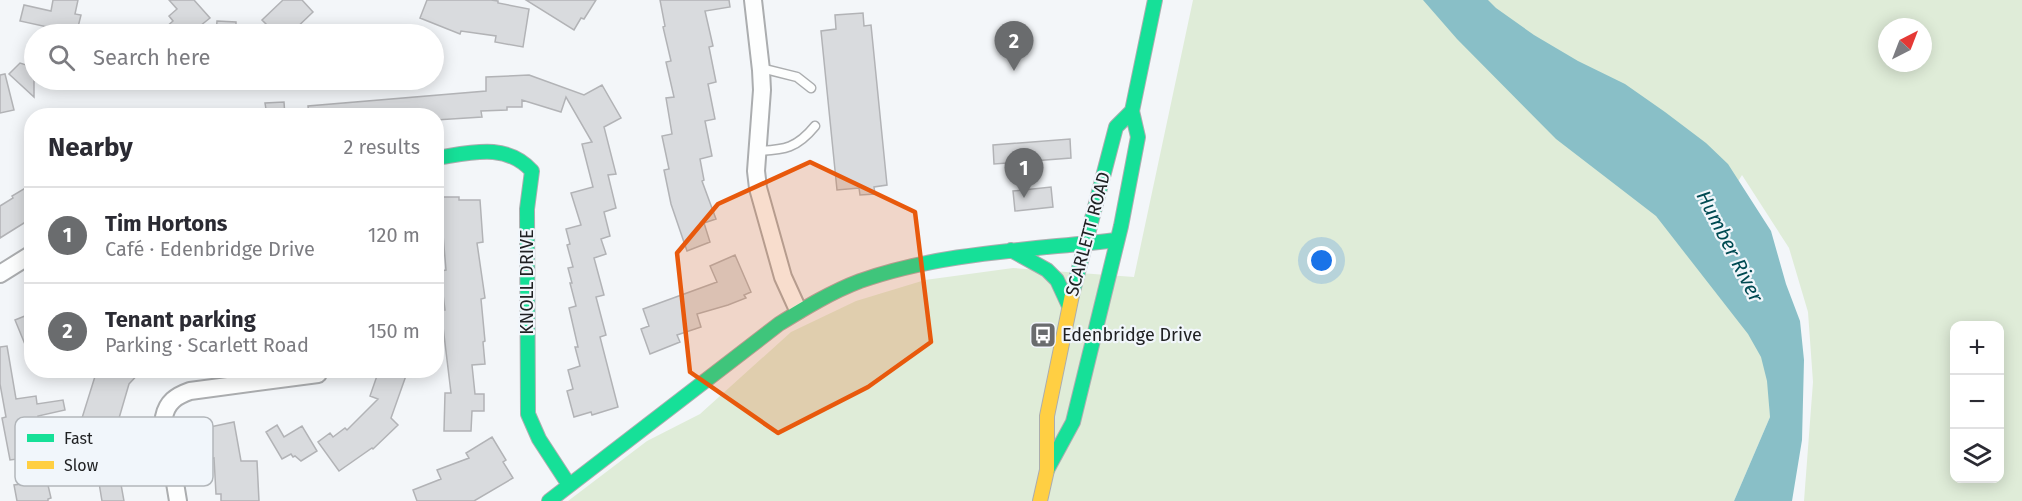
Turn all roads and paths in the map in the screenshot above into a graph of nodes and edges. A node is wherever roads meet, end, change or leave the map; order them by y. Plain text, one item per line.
1 (753, 0) edge
2 (1155, 0) edge
3 (761, 68) junction
4 (811, 88) dead end
5 (1132, 111) junction
6 (815, 126) dead end
7 (757, 151) junction
8 (444, 157) edge
9 (1117, 240) junction
10 (1085, 244) junction
11 (1011, 250) junction
12 (24, 259) edge
13 (0, 274) edge
14 (1069, 306) junction
15 (798, 310) junction
16 (288, 378) edge
17 (164, 417) edge
18 (1047, 470) junction
19 (569, 485) junction
20 (176, 486) edge
21 (178, 501) edge
22 (549, 501) edge
23 (1040, 501) edge

1 - 3 street
2 - 5 street, SCARLETT ROAD
3 - 4 lane
3 - 7 street
5 - 9 street, SCARLETT ROAD
5 - 10 street, SCARLETT ROAD
6 - 7 lane
7 - 15 street
8 - 19 street, KNOLL DRIVE
9 - 10 street
9 - 18 street, SCARLETT ROAD
10 - 11 street
10 - 14 street, SCARLETT ROAD
11 - 14 street
11 - 15 street
12 - 13 street
14 - 18 street, SCARLETT ROAD
15 - 19 street
16 - 17 street
18 - 23 street, SCARLETT ROAD
19 - 22 street
20 - 21 street

